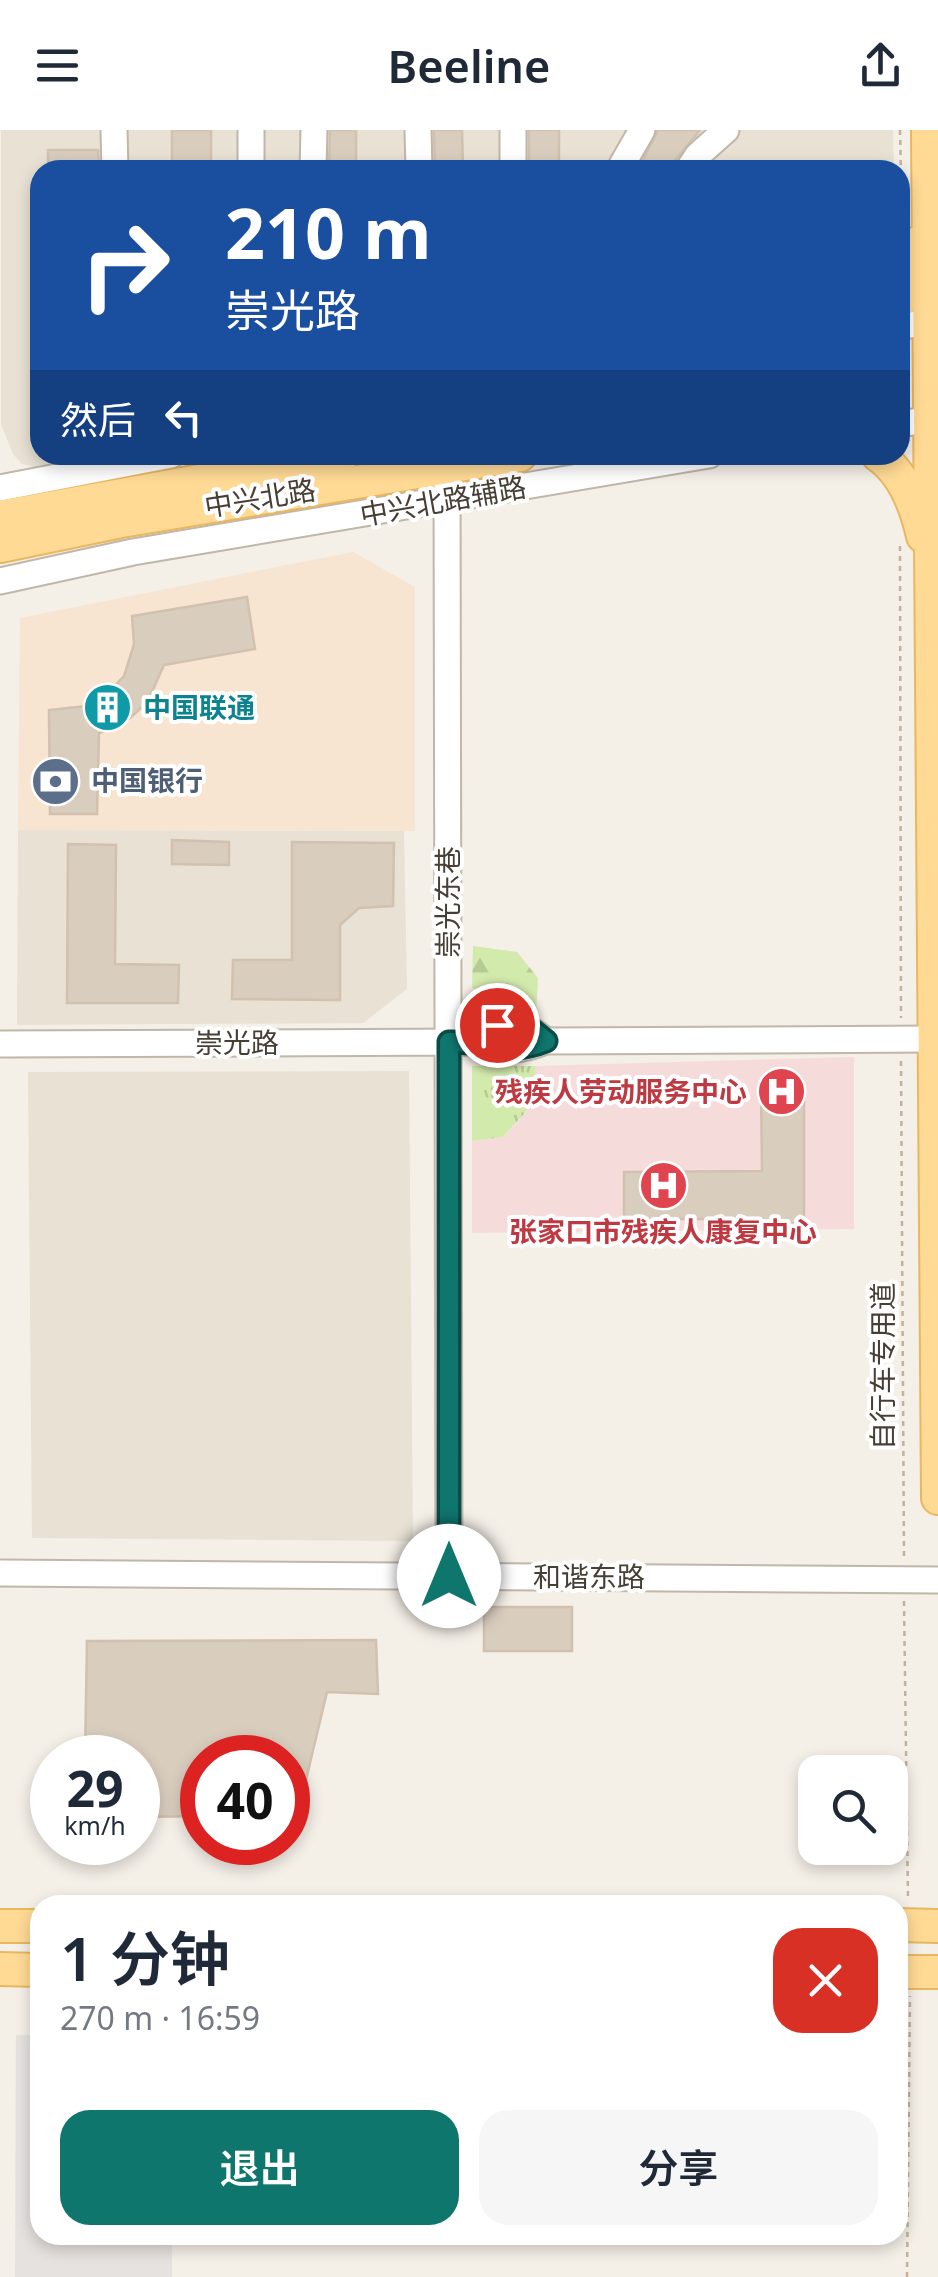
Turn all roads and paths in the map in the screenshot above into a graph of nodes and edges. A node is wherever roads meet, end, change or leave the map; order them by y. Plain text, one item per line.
1 (114, 130) edge
2 (250, 130) edge
3 (314, 130) edge
4 (418, 130) edge
5 (513, 130) edge
6 (641, 130) edge
7 (726, 130) edge
8 (900, 130) edge
9 (928, 130) edge
10 (115, 160) edge
11 (251, 160) edge
12 (313, 160) edge
13 (418, 160) edge
14 (513, 160) edge
15 (624, 160) edge
16 (695, 160) edge
17 (901, 160) edge
18 (929, 165) junction
19 (910, 279) edge
20 (922, 336) edge
21 (923, 385) edge
22 (923, 420) edge
23 (119, 465) edge
24 (288, 465) edge
25 (458, 465) edge
26 (652, 465) edge
27 (892, 465) edge
28 (446, 467) junction
29 (0, 488) edge
30 (447, 502) junction
31 (0, 517) edge
32 (900, 536) dead end
33 (0, 546) edge
34 (0, 582) edge
35 (932, 587) junction
36 (901, 1040) junction
37 (935, 1040) junction
38 (461, 1042) junction
39 (0, 1044) edge
40 (938, 1498) edge
41 (0, 1573) edge
42 (449, 1576) junction
43 (904, 1580) junction
44 (938, 1580) edge
45 (915, 1925) edge
46 (0, 1926) edge
47 (30, 1926) edge
48 (0, 1970) edge
49 (30, 1970) edge
50 (915, 1972) edge
51 (908, 2239) edge
52 (908, 2245) edge
53 (907, 2277) edge

1 - 10 street
2 - 11 street
3 - 12 street
4 - 13 street
5 - 14 street
6 - 15 street
7 - 16 street
8 - 17 path
9 - 18 main road
18 - 19 main road
18 - 20 main road
20 - 21 main road
21 - 22 main road
22 - 35 main road
23 - 29 street
24 - 31 main road, 中兴北路
25 - 28 main road, 中兴北路
26 - 30 street, 中兴北路辅路
27 - 35 main road
28 - 30 street, 崇光东巷
28 - 33 main road, 中兴北路
30 - 34 street, 中兴北路辅路
30 - 38 street, 崇光东巷
32 - 36 path, 自行车专用道
35 - 37 main road
36 - 37 street, 崇光路
36 - 38 street, 崇光路
36 - 43 path, 自行车专用道
37 - 40 main road
38 - 39 street, 崇光路
38 - 42 street, 崇光东巷
41 - 42 street, 和谐东路
42 - 43 street, 和谐东路
43 - 44 street, 和谐东路
43 - 45 path, 自行车专用道
46 - 47 main road
48 - 49 main road
50 - 51 path
52 - 53 path

